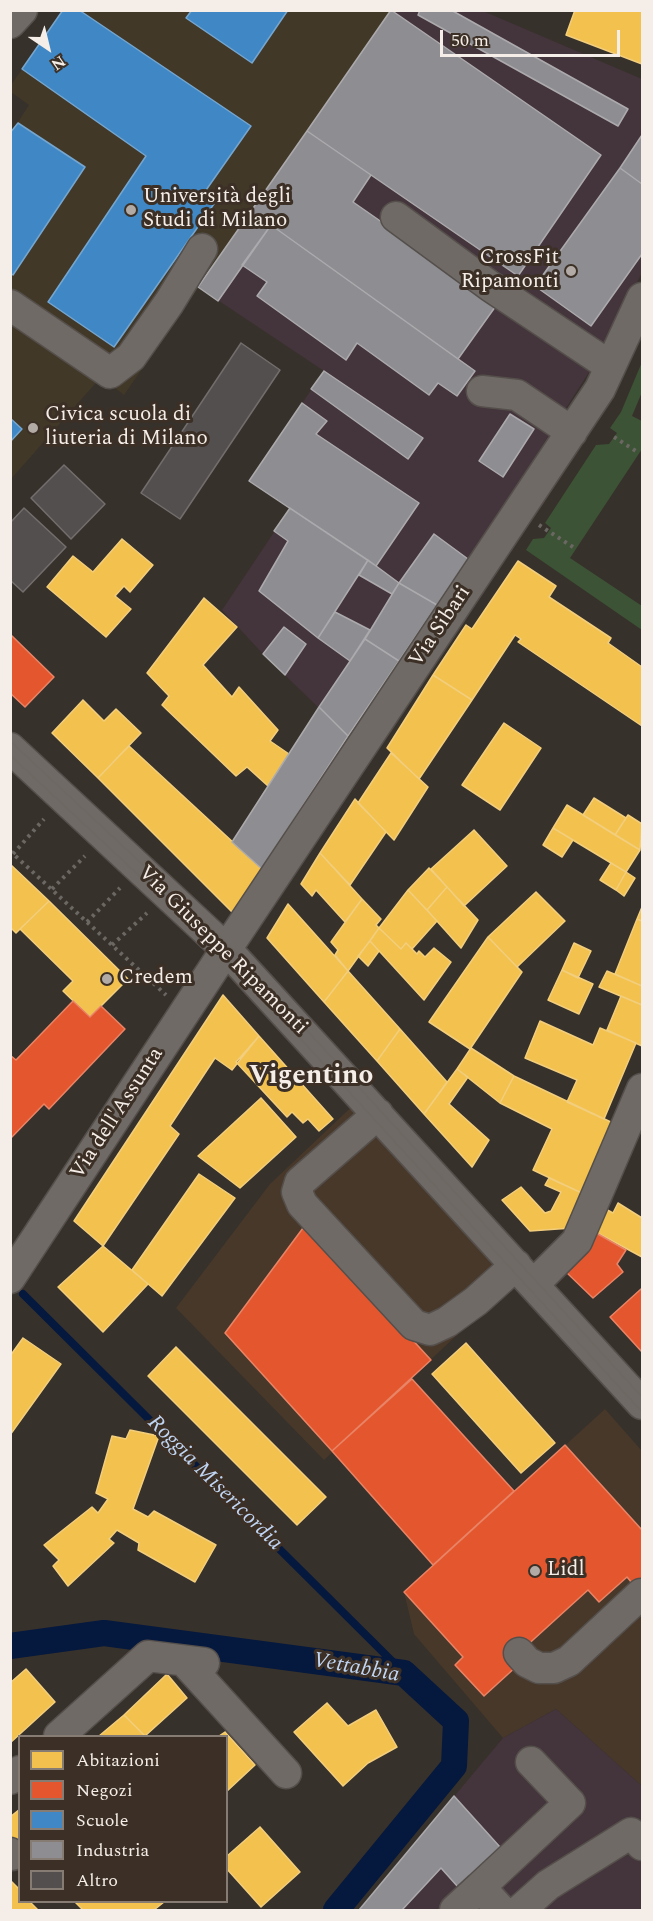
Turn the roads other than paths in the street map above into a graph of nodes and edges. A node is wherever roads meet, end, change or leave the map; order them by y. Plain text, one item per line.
1 (22, 10) edge
2 (10, 23) edge
3 (396, 217) dead end
4 (202, 249) dead end
5 (642, 298) edge
6 (10, 305) edge
7 (610, 366) junction
8 (482, 391) dead end
9 (572, 432) junction
10 (10, 748) edge
11 (226, 949) junction
12 (642, 1089) edge
13 (378, 1114) junction
14 (634, 1134) edge
15 (525, 1274) junction
16 (10, 1278) edge
17 (642, 1404) edge
18 (641, 1594) edge
19 (519, 1653) dead end
20 (64, 1735) edge
21 (531, 1762) dead end
22 (286, 1773) dead end
23 (642, 1845) edge
24 (480, 1887) junction
25 (455, 1911) edge
26 (501, 1911) edge
27 (520, 1911) edge

1 - 2 street
3 - 7 street
4 - 6 street
5 - 7 street, Via Sibari
7 - 9 street, Via Sibari
8 - 9 street
9 - 11 street, Via Sibari
10 - 11 street, Via Giuseppe Ripamonti
11 - 13 street, Via Giuseppe Ripamonti
11 - 16 street, Via dell'Assunta
12 - 14 street
13 - 15 street, Via Giuseppe Ripamonti
13 - 15 street
14 - 15 street
15 - 17 street, Via Giuseppe Ripamonti
18 - 19 street
20 - 22 street
21 - 24 street
23 - 27 street
24 - 25 street
24 - 26 street

